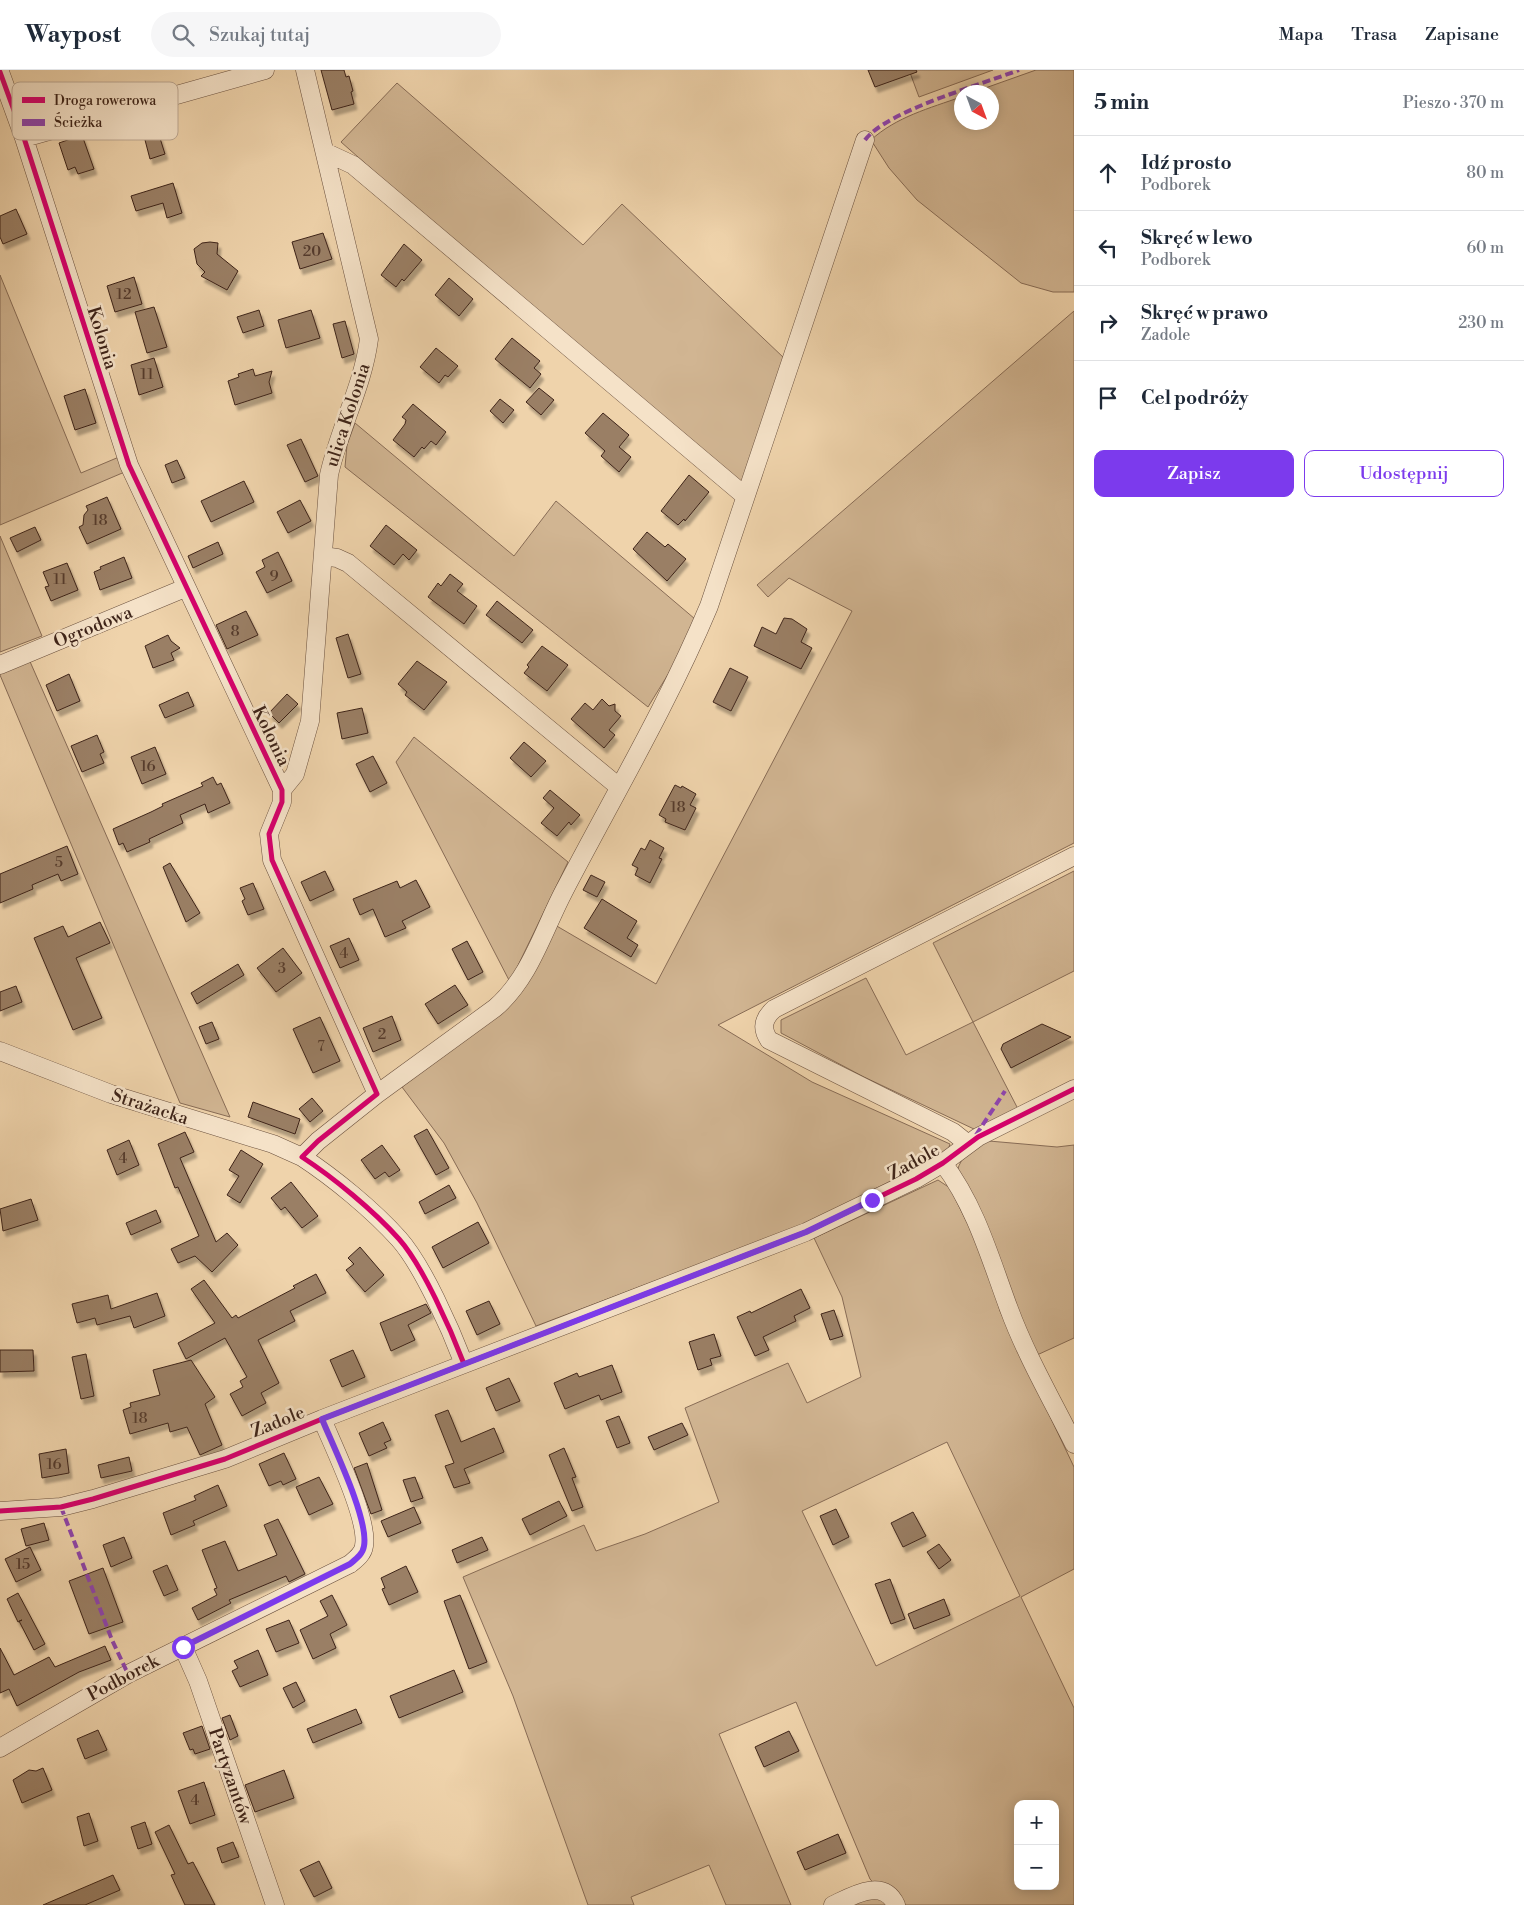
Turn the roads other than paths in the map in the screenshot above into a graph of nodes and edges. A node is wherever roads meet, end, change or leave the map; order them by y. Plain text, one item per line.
1 (266, 70) edge
2 (305, 70) edge
3 (0, 72) edge
4 (178, 95) edge
5 (12, 105) edge
6 (25, 140) edge
7 (865, 140) dead end
8 (325, 152) junction
9 (745, 496) junction
10 (323, 556) junction
11 (185, 588) junction
12 (0, 665) edge
13 (619, 787) junction
14 (282, 790) junction
15 (1074, 856) edge
16 (0, 1051) edge
17 (1074, 1089) edge
18 (377, 1094) junction
19 (968, 1144) junction
20 (302, 1156) junction
21 (943, 1163) junction
22 (464, 1364) junction
23 (322, 1419) junction
24 (1074, 1444) edge
25 (0, 1511) edge
26 (183, 1647) junction
27 (0, 1748) edge
28 (275, 1905) edge
29 (833, 1905) edge
30 (896, 1905) edge

1 - 4 street
2 - 8 street, ulica Kolonia
3 - 5 street, Kolonia
6 - 11 street, Kolonia
7 - 9 street
8 - 9 street
8 - 10 street, ulica Kolonia
9 - 13 street
10 - 13 street
10 - 14 street, ulica Kolonia
11 - 12 street, Ogrodowa
11 - 14 street, Kolonia
13 - 18 street
14 - 18 street, Kolonia
15 - 19 street
16 - 20 street, Strażacka
17 - 19 street, Zadole
18 - 20 street
19 - 21 street, Zadole
20 - 22 street
21 - 22 street, Zadole
21 - 24 street
22 - 23 street, Zadole
23 - 25 street, Zadole
23 - 26 street, Podborek
26 - 27 street, Podborek
26 - 28 street, Partyzantów
29 - 30 street

